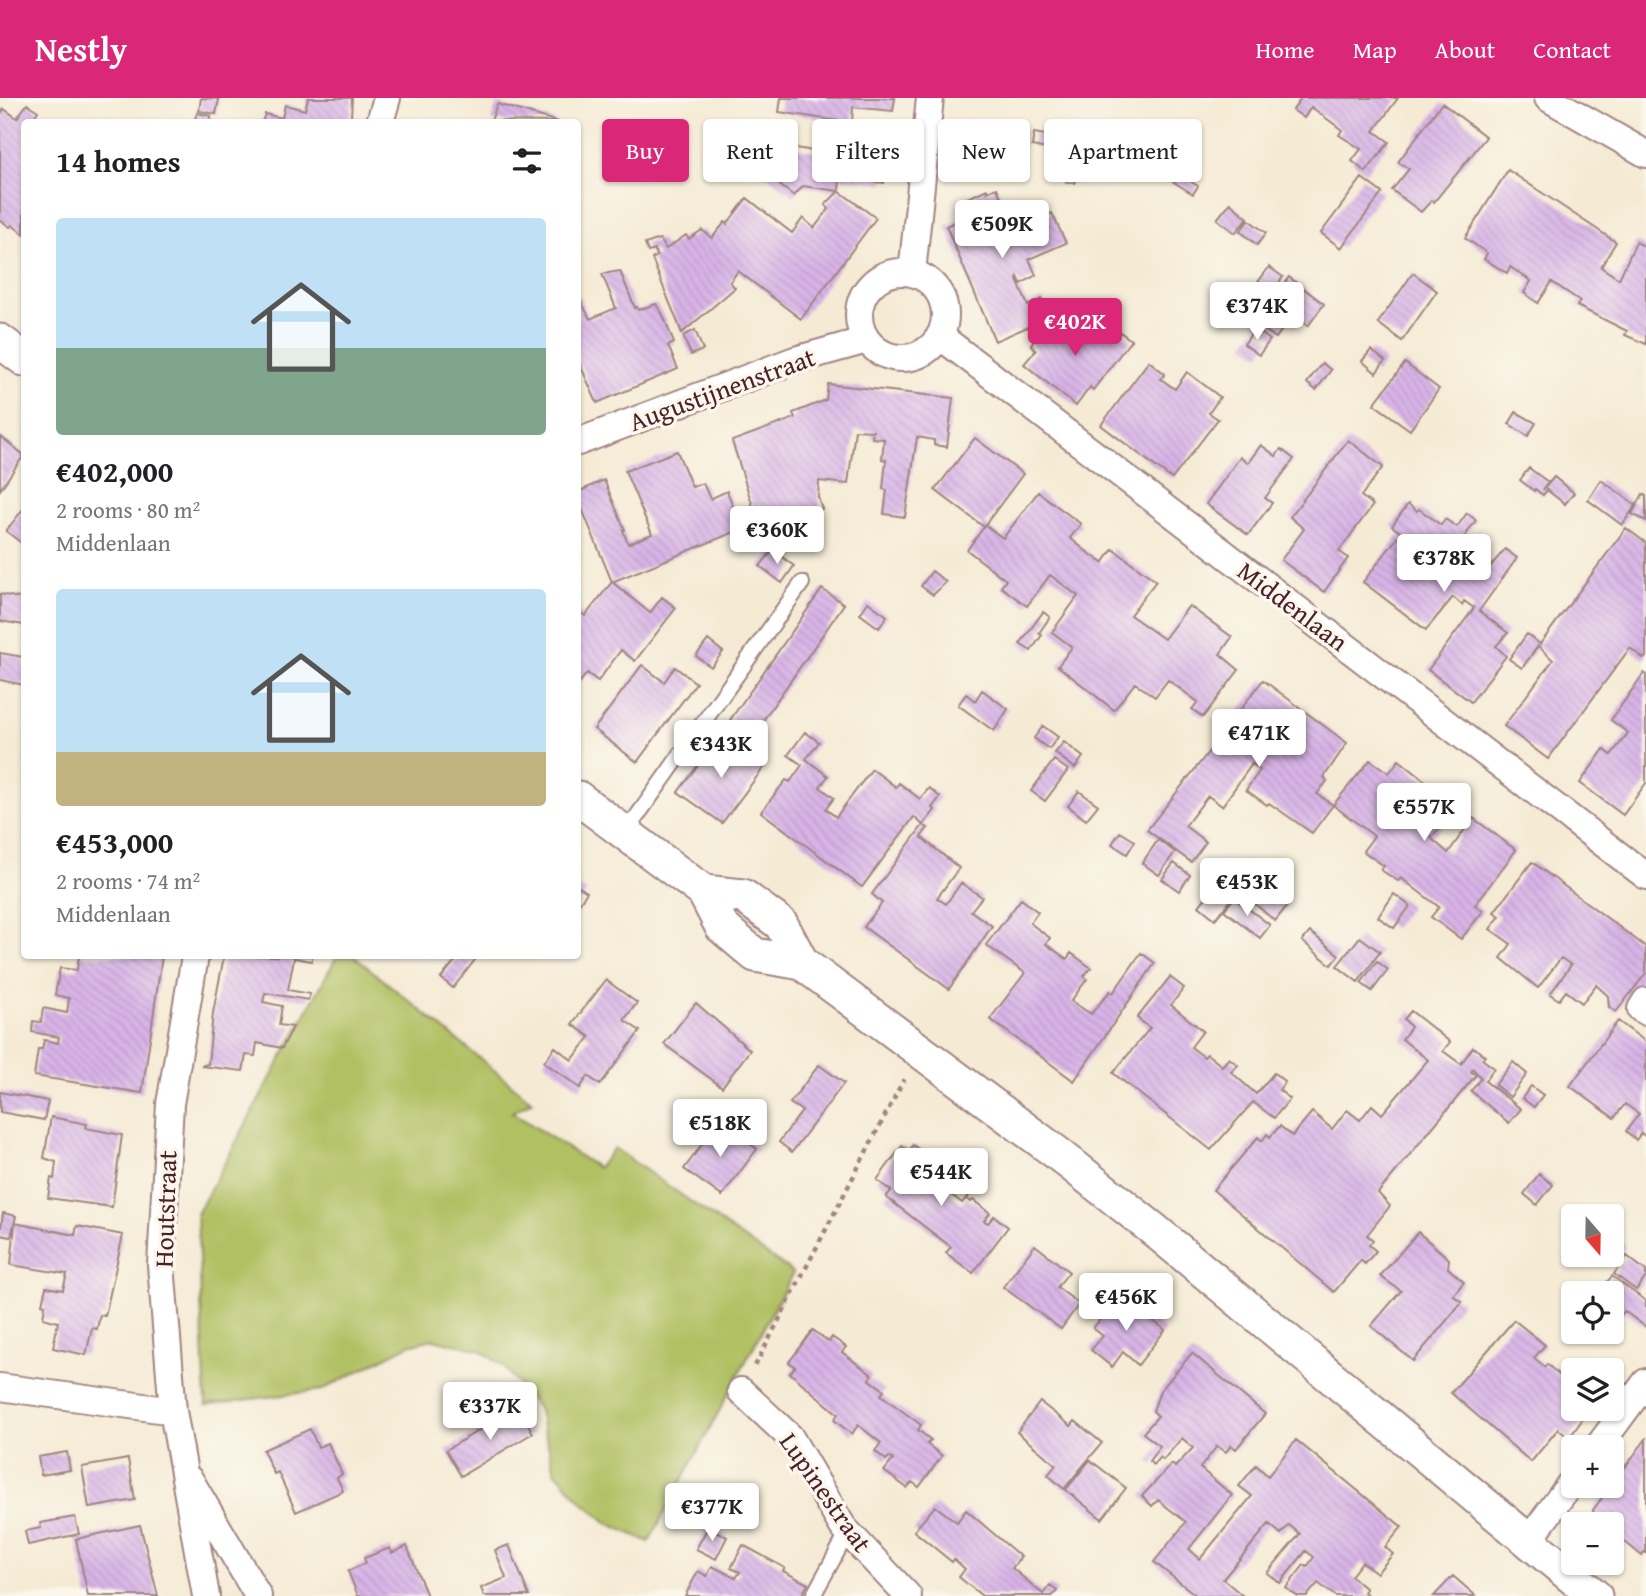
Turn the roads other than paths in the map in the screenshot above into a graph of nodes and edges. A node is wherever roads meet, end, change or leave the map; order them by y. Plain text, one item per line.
1 (387, 98) edge
2 (930, 98) edge
3 (1548, 98) edge
4 (381, 119) edge
5 (1646, 153) edge
6 (912, 273) junction
7 (940, 336) junction
8 (867, 340) junction
9 (0, 341) edge
10 (21, 357) edge
11 (581, 441) edge
12 (802, 583) dead end
13 (581, 800) edge
14 (625, 833) junction
15 (1646, 876) edge
16 (194, 959) edge
17 (1646, 1001) edge
18 (1646, 1012) edge
19 (1646, 1382) edge
20 (0, 1387) edge
21 (741, 1391) road end
22 (173, 1411) junction
23 (1607, 1435) edge
24 (180, 1464) junction
25 (1561, 1496) edge
26 (848, 1532) junction
27 (1529, 1540) junction
28 (205, 1596) edge
29 (258, 1596) edge
30 (813, 1596) edge
31 (908, 1596) edge
32 (1595, 1596) edge

1 - 4 street
2 - 6 street
3 - 5 street
6 - 7 street
6 - 8 street
7 - 8 street
7 - 15 street, Middenlaan
8 - 11 street, Augustijnenstraat
9 - 10 street
12 - 14 lane
13 - 14 street
14 - 27 street
16 - 22 street, Houtstraat
17 - 18 street
19 - 23 street
20 - 22 street
21 - 26 street, Lupinestraat
22 - 24 street, Houtstraat
24 - 28 street, Houtstraat
24 - 29 street, Houtstraat
25 - 27 street
26 - 30 lane
26 - 31 street, Lupinestraat
27 - 32 street

